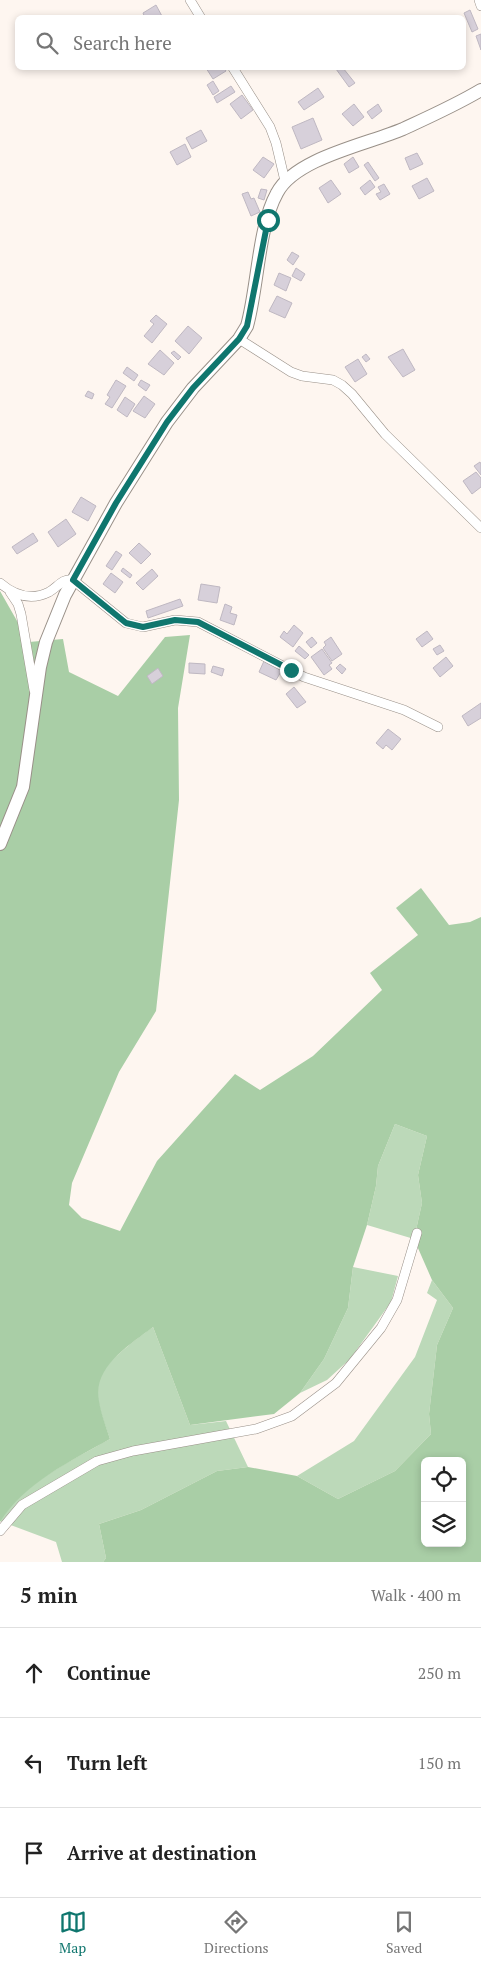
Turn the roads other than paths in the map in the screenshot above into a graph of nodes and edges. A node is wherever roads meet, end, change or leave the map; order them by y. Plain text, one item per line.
1 (190, 0) edge
2 (478, 0) edge
3 (481, 6) edge
4 (199, 15) edge
5 (234, 70) edge
6 (481, 90) edge
7 (285, 181) junction
8 (239, 339) junction
9 (481, 528) edge
10 (73, 580) junction
11 (0, 583) edge
12 (10, 591) junction
13 (35, 695) junction
14 (438, 727) dead end
15 (0, 844) edge
16 (417, 1233) dead end
17 (0, 1531) edge

1 - 4 street
2 - 3 street
5 - 7 street
6 - 7 street
7 - 8 street
8 - 9 street
8 - 10 street
10 - 12 street
10 - 13 street
10 - 14 street
11 - 12 street
12 - 13 street
13 - 15 street
16 - 17 street

